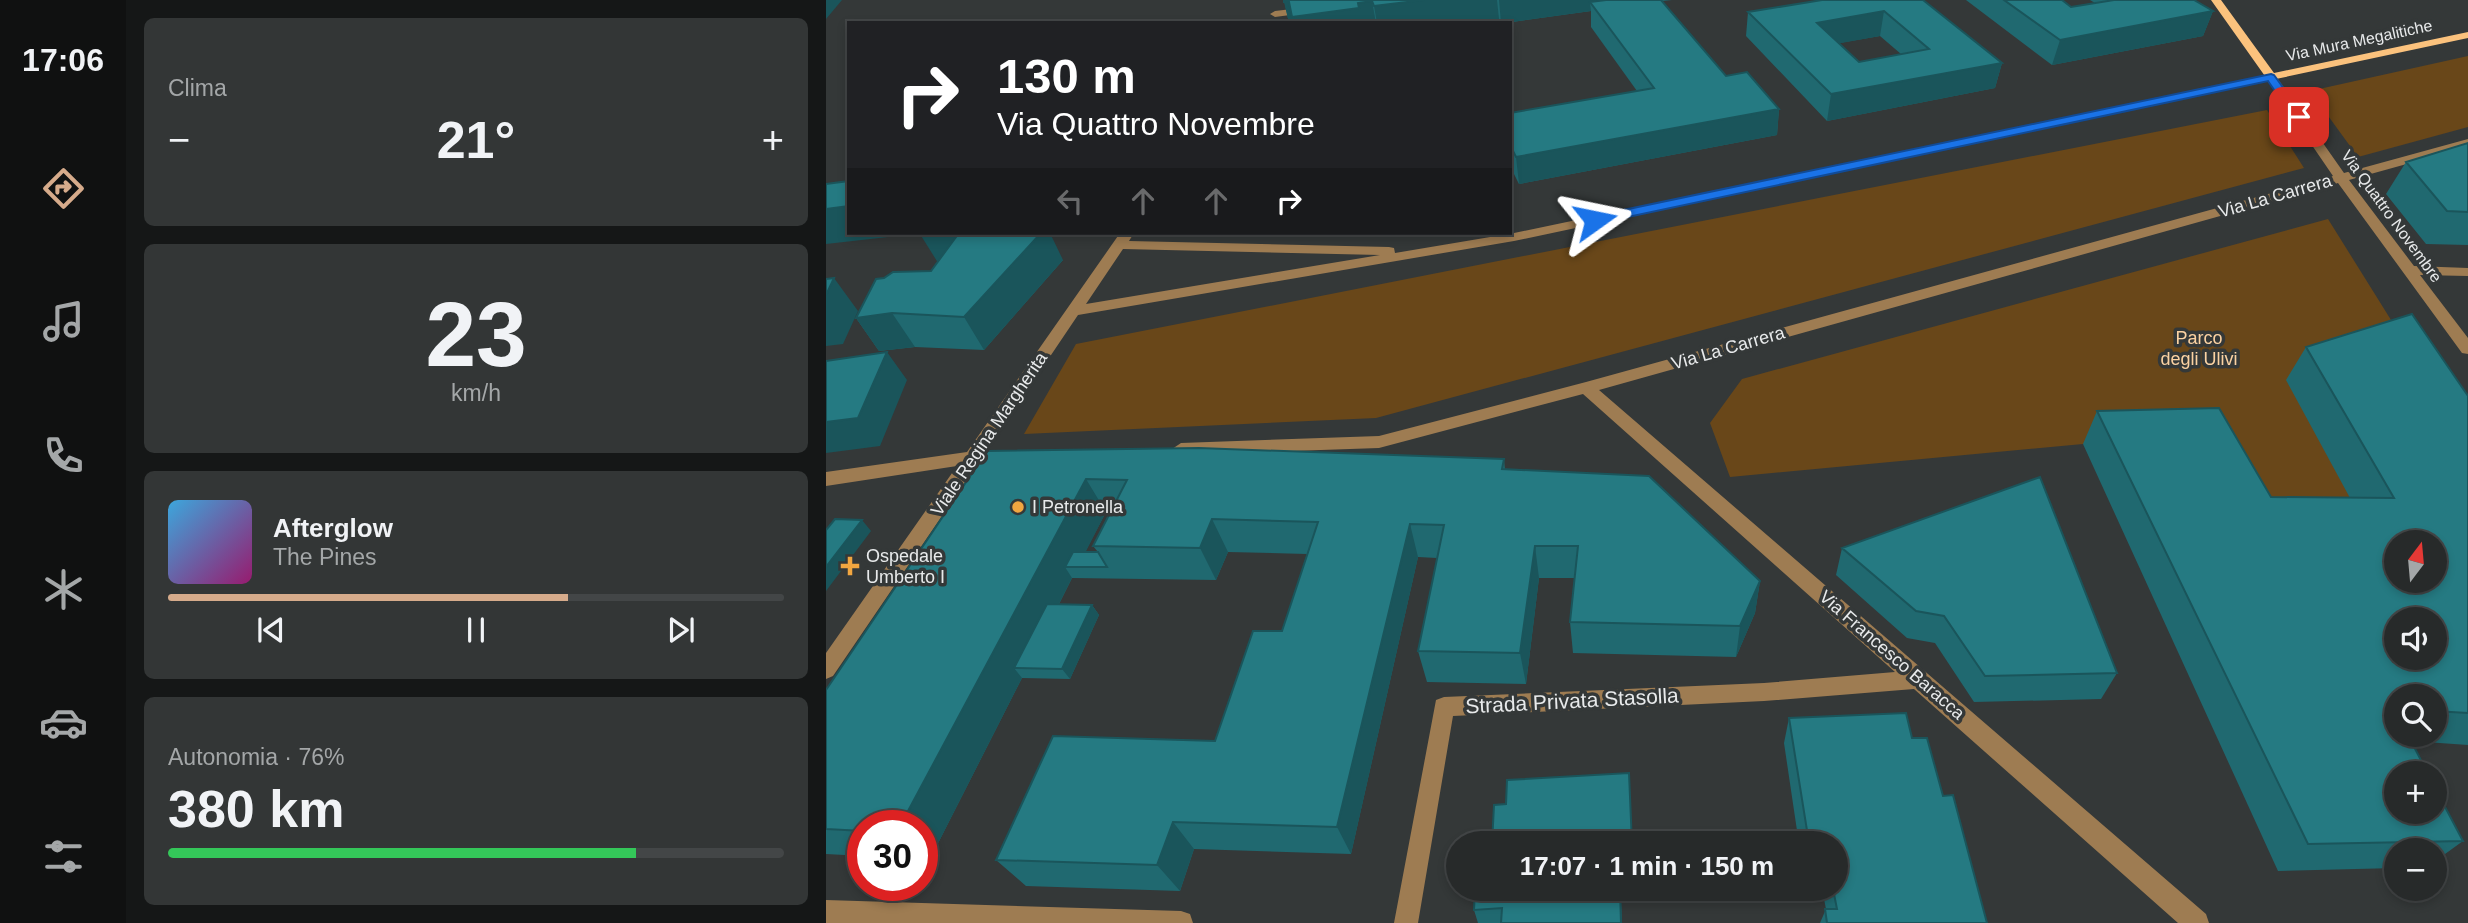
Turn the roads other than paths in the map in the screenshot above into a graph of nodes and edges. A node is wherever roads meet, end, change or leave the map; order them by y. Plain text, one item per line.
1 (1284, 0) edge
2 (2216, 0) edge
3 (1326, 8) edge
4 (1272, 19) edge
5 (2468, 35) edge
6 (2271, 77) junction
7 (2468, 143) edge
8 (2341, 178) junction
9 (1512, 235) edge
10 (1512, 235) edge
11 (1122, 239) edge
12 (1435, 251) junction
13 (2409, 270) junction
14 (2468, 272) edge
15 (1073, 311) junction
16 (2468, 349) edge
17 (1586, 388) junction
18 (1163, 450) edge
19 (1027, 455) edge
20 (973, 457) junction
21 (826, 479) edge
22 (826, 670) edge
23 (1919, 679) junction
24 (826, 912) edge
25 (1181, 923) edge
26 (1406, 923) edge
27 (2197, 923) edge

1 - 4 street
2 - 6 main road, Via Quattro Novembre
3 - 4 street
5 - 6 main road, Via Mura Megalitiche
6 - 8 street, Via Quattro Novembre
6 - 9 street, Via Mura Megalitiche
7 - 8 street, Via La Carrera
8 - 13 street, Via Quattro Novembre
8 - 17 street, Via La Carrera
10 - 12 street, Via Mura Megalitiche
11 - 12 street
11 - 15 street, Viale Regina Margherita
12 - 15 street
13 - 14 street
13 - 16 street, Via Quattro Novembre
15 - 20 street, Viale Regina Margherita
17 - 18 street, Via La Carrera
17 - 23 street, Via Francesco Baracca
19 - 20 street
20 - 21 street
20 - 22 street, Viale Regina Margherita
23 - 26 street, Strada Privata Stasolla
23 - 27 street, Via Francesco Baracca
24 - 25 street

